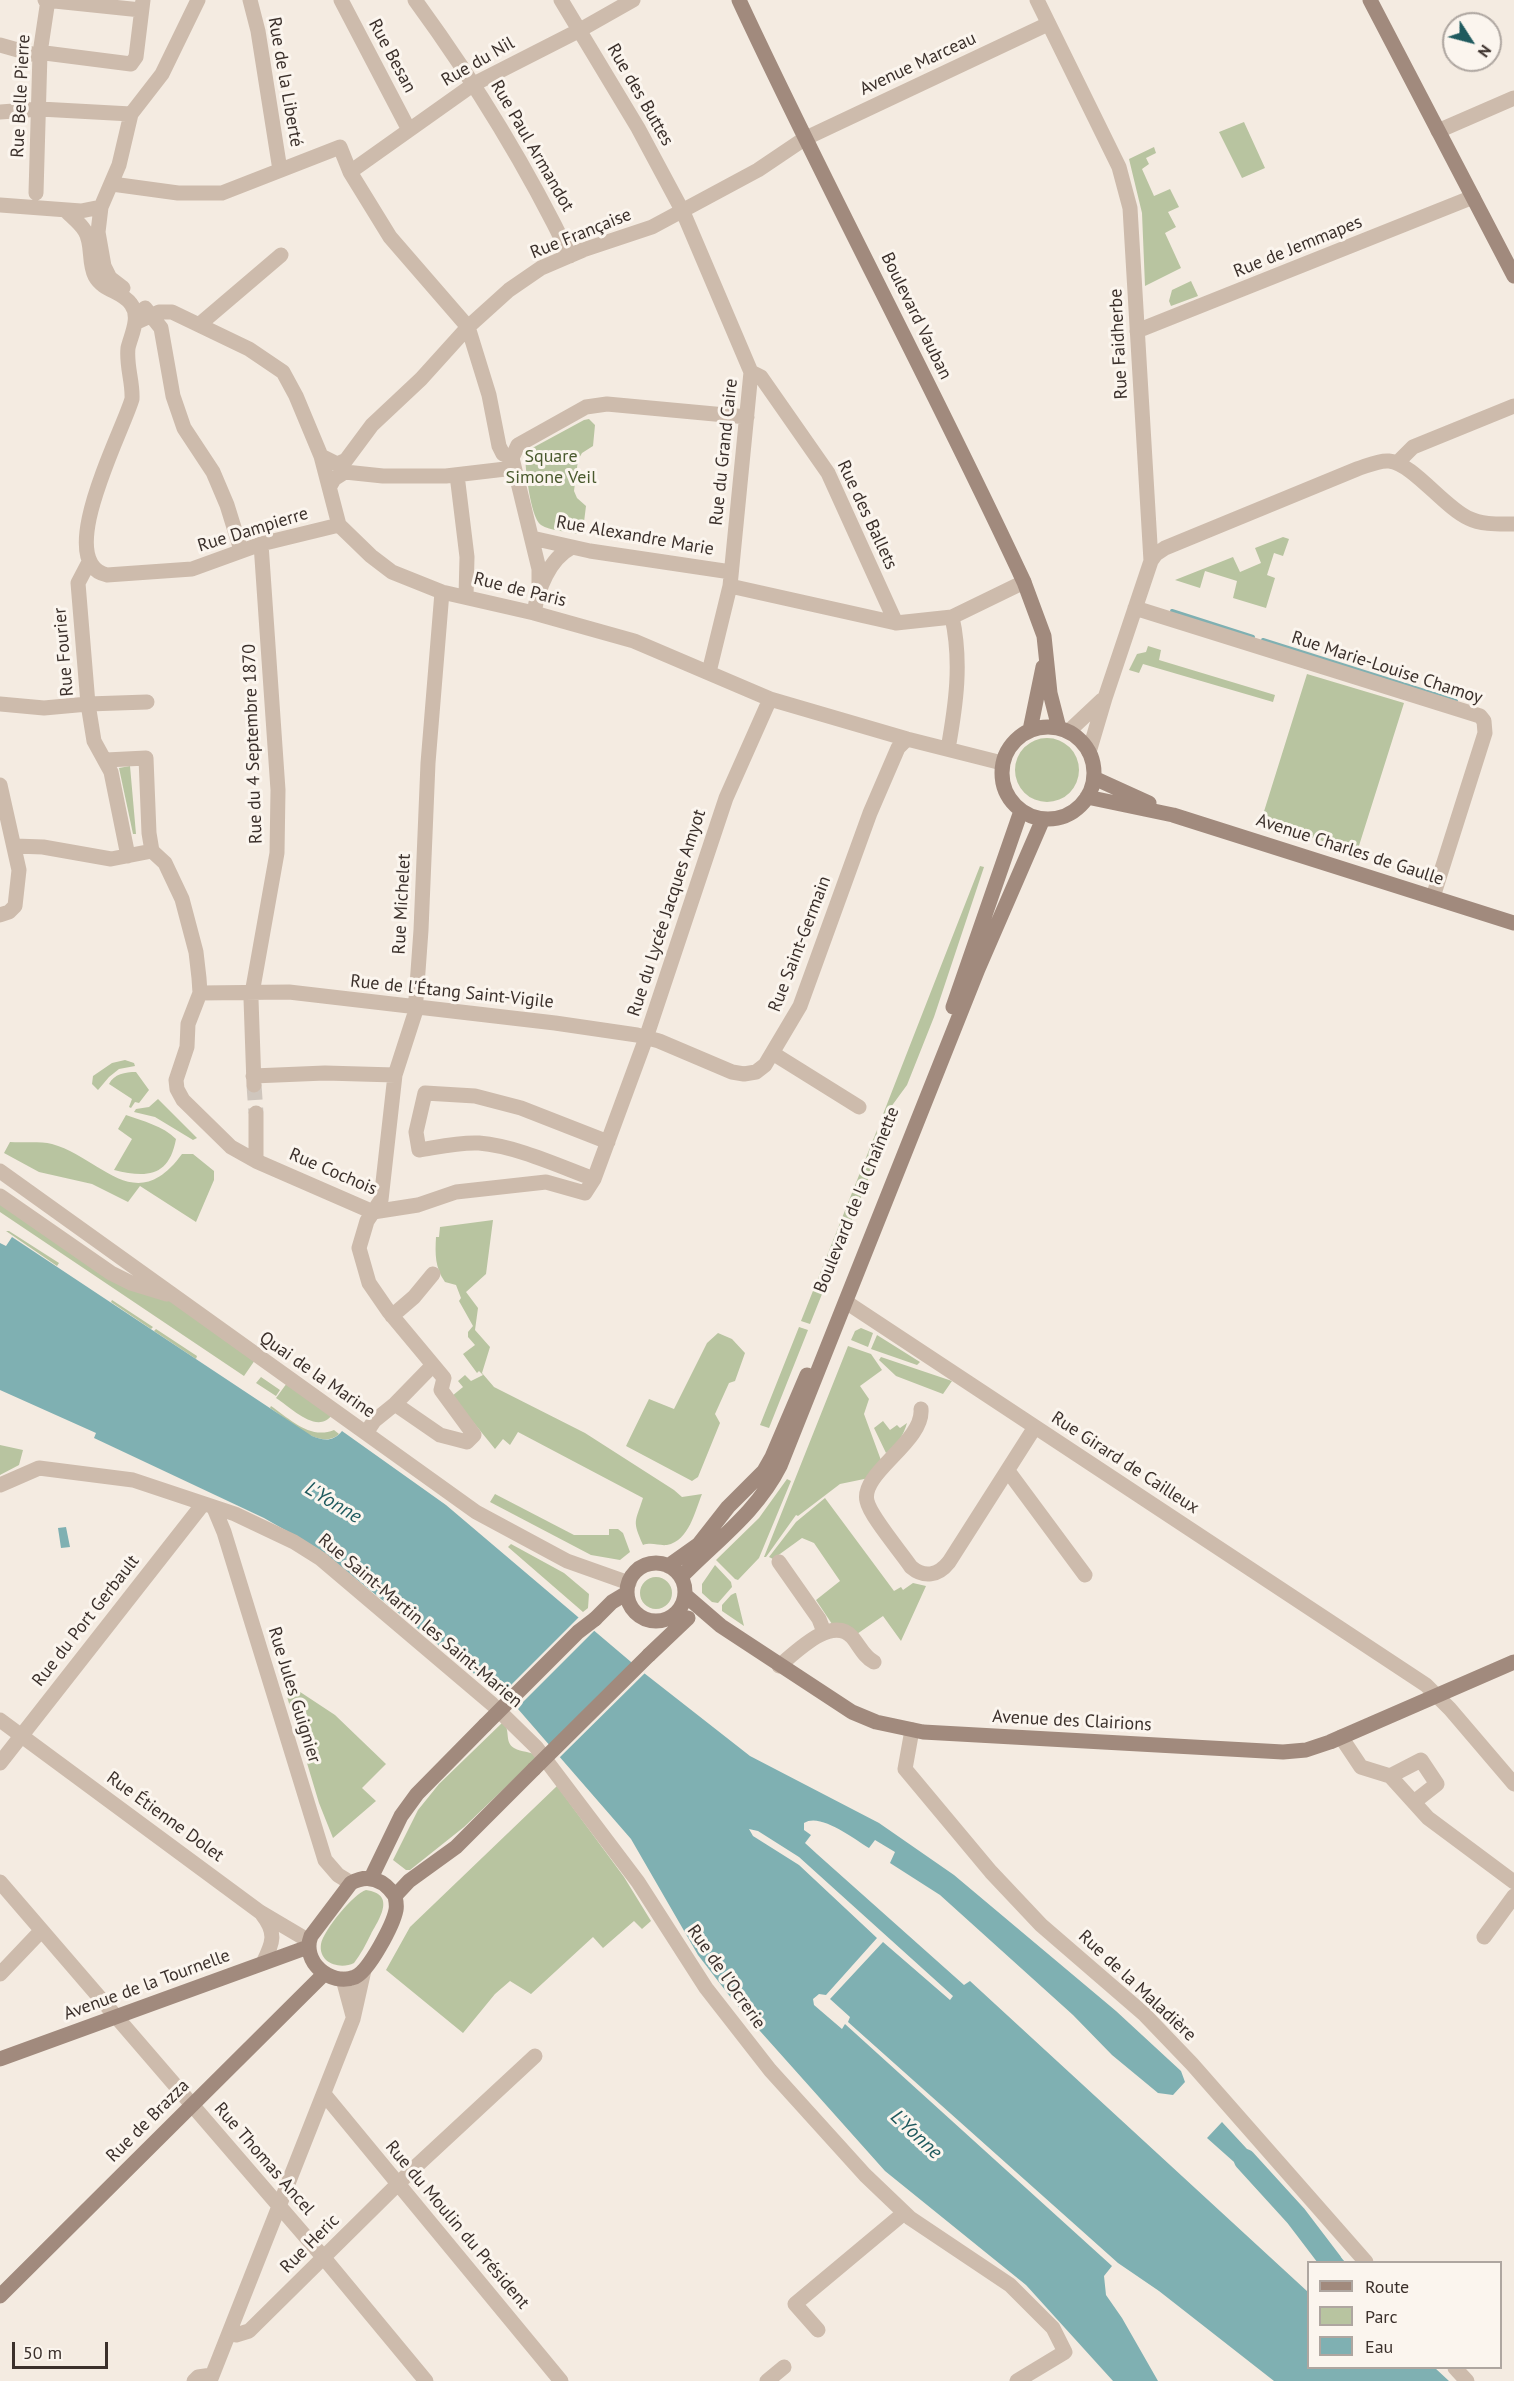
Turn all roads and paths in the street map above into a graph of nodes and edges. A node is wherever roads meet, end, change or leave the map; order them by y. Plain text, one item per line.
1 (47, 0) edge
2 (198, 0) edge
3 (250, 0) edge
4 (341, 0) edge
5 (415, 0) edge
6 (561, 0) edge
7 (633, 0) edge
8 (739, 0) edge
9 (1037, 0) edge
10 (1370, 0) edge
11 (142, 5) edge
12 (1048, 24) junction
13 (580, 30) junction
14 (0, 45) edge
15 (40, 53) junction
16 (474, 84) junction
17 (1514, 98) edge
18 (40, 109) junction
19 (0, 112) edge
20 (130, 114) junction
21 (409, 130) junction
22 (1438, 131) junction
23 (804, 140) junction
24 (280, 170) junction
25 (350, 172) junction
26 (112, 184) junction
27 (36, 193) dead end
28 (1473, 197) junction
29 (0, 205) edge
30 (101, 207) junction
31 (66, 211) junction
32 (683, 212) junction
33 (280, 255) dead end
34 (570, 256) junction
35 (1514, 276) edge
36 (151, 316) junction
37 (200, 324) junction
38 (134, 326) junction
39 (468, 327) junction
40 (1137, 331) junction
41 (162, 332) junction
42 (751, 372) junction
43 (1514, 406) edge
44 (747, 417) junction
45 (321, 456) junction
46 (513, 463) junction
47 (1396, 463) junction
48 (457, 474) junction
49 (330, 486) junction
50 (1514, 524) edge
51 (339, 525) junction
52 (532, 538) junction
53 (261, 544) junction
54 (572, 547) junction
55 (241, 550) junction
56 (1151, 561) junction
57 (89, 562) junction
58 (731, 579) junction
59 (1024, 582) junction
60 (539, 590) junction
61 (442, 592) junction
62 (465, 597) junction
63 (1135, 608) junction
64 (534, 613) junction
65 (952, 617) junction
66 (896, 623) junction
67 (1046, 652) junction
68 (709, 672) junction
69 (1104, 698) junction
70 (770, 699) junction
71 (147, 702) dead end
72 (0, 704) edge
73 (88, 704) junction
74 (1030, 730) junction
75 (1064, 730) junction
76 (900, 741) junction
77 (948, 749) junction
78 (1089, 752) junction
79 (106, 760) junction
80 (1002, 763) junction
81 (1094, 778) junction
82 (1, 791) edge
83 (1087, 797) junction
84 (1021, 811) junction
85 (1173, 815) junction
86 (1043, 819) junction
87 (15, 846) junction
88 (152, 851) junction
89 (128, 856) junction
90 (1433, 897) junction
91 (0, 915) edge
92 (1514, 923) edge
93 (252, 991) junction
94 (200, 993) junction
95 (416, 1006) junction
96 (646, 1038) junction
97 (774, 1053) junction
98 (395, 1075) junction
99 (859, 1107) dead end
100 (256, 1113) tunnel mouth
101 (608, 1142) junction
102 (256, 1161) junction
103 (0, 1171) edge
104 (594, 1179) junction
105 (0, 1196) edge
106 (373, 1212) junction
107 (433, 1274) dead end
108 (173, 1297) junction
109 (846, 1302) junction
110 (392, 1316) junction
111 (433, 1365) junction
112 (395, 1404) junction
113 (921, 1409) dead end
114 (1035, 1427) junction
115 (366, 1433) junction
116 (1008, 1471) junction
117 (0, 1485) edge
118 (208, 1506) junction
119 (778, 1562) dead end
120 (668, 1566) junction
121 (1085, 1575) dead end
122 (681, 1577) junction
123 (628, 1588) junction
124 (685, 1594) junction
125 (682, 1616) junction
126 (660, 1621) junction
127 (721, 1626) junction
128 (824, 1632) junction
129 (653, 1651) junction
130 (874, 1662) dead end
131 (1514, 1662) edge
132 (779, 1666) junction
133 (1438, 1696) junction
134 (0, 1720) edge
135 (912, 1730) junction
136 (21, 1736) junction
137 (1341, 1737) junction
138 (536, 1746) joint
139 (0, 1763) edge
140 (1390, 1776) junction
141 (1514, 1784) edge
142 (1414, 1802) junction
143 (371, 1878) junction
144 (0, 1882) edge
145 (1514, 1882) edge
146 (351, 1883) junction
147 (395, 1896) junction
148 (1514, 1896) edge
149 (261, 1912) junction
150 (41, 1931) junction
151 (1484, 1937) dead end
152 (308, 1944) junction
153 (263, 1963) junction
154 (364, 1970) junction
155 (0, 1974) edge
156 (324, 1974) junction
157 (343, 1979) junction
158 (115, 2017) junction
159 (353, 2019) junction
160 (535, 2056) dead end
161 (0, 2059) edge
162 (324, 2094) junction
163 (192, 2105) junction
164 (398, 2184) junction
165 (280, 2208) junction
166 (904, 2213) junction
167 (324, 2258) junction
168 (1365, 2261) edge
169 (0, 2296) edge
170 (818, 2330) dead end
171 (231, 2334) junction
172 (784, 2367) dead end
173 (1457, 2369) edge
174 (211, 2378) edge
175 (194, 2381) edge
176 (426, 2381) edge
177 (561, 2381) edge
178 (767, 2381) edge
179 (1017, 2381) edge
180 (1467, 2381) edge

1 - 11 street
1 - 15 street, Rue Belle Pierre
2 - 20 street
3 - 24 street, Rue de la Liberté
4 - 21 street, Rue Besan
5 - 16 street, Rue Paul Armandot
6 - 13 street, Rue des Buttes
7 - 13 street, Rue du Nil
8 - 23 main road, Boulevard Vauban
9 - 12 street, Rue Faidherbe
10 - 22 main road
11 - 15 street
12 - 23 street, Avenue Marceau
12 - 40 street, Rue Faidherbe
13 - 16 street, Rue du Nil
13 - 32 street, Rue des Buttes
14 - 15 street
15 - 18 street, Rue Belle Pierre
16 - 21 street, Rue du Nil
16 - 34 street, Rue Paul Armandot
17 - 22 street
18 - 19 street
18 - 20 street
18 - 27 street, Rue Belle Pierre
20 - 26 street
21 - 25 street, Rue du Nil
22 - 28 main road
23 - 32 street, Rue Française
23 - 59 main road, Boulevard Vauban
24 - 25 street
24 - 26 street
25 - 39 street
26 - 30 street
28 - 35 main road
28 - 40 street, Rue de Jemmapes
29 - 31 street
30 - 31 street
30 - 36 street
31 - 38 street
32 - 34 street, Rue Française
32 - 42 street, Rue du Grand Caire
33 - 37 street
34 - 39 street, Rue Française
36 - 37 street
36 - 38 street
36 - 41 street
37 - 45 street
38 - 41 street
38 - 57 street
39 - 45 street, Rue Française
39 - 46 street
40 - 56 street, Rue Faidherbe
41 - 55 street
42 - 44 street, Rue du Grand Caire
42 - 66 street, Rue des Ballets
43 - 47 street
44 - 46 street
44 - 58 street, Rue du Grand Caire
45 - 49 street
46 - 48 street
46 - 52 street
47 - 50 street
47 - 56 street
48 - 49 street
48 - 62 street
49 - 51 street
51 - 53 street, Rue Dampierre
51 - 61 street, Rue de Paris
52 - 54 street, Rue Alexandre Marie
52 - 60 street
53 - 55 street, Rue Dampierre
53 - 93 street, Rue du 4 Septembre 1870
54 - 58 street, Rue Alexandre Marie
54 - 60 street
55 - 57 street, Rue Dampierre
56 - 63 street, Rue Faidherbe
57 - 73 street, Rue Fourier
58 - 66 street, Rue Alexandre Marie
58 - 68 street, Rue du Grand Caire
59 - 65 street, Rue Alexandre Marie
59 - 67 main road, Boulevard Vauban
60 - 64 street
61 - 62 street, Rue de Paris
61 - 95 street, Rue Michelet
62 - 64 street, Rue de Paris
63 - 69 street, Rue Faidherbe
63 - 90 street, Rue Marie-Louise Chamoy
64 - 68 street, Rue de Paris
65 - 66 street, Rue Alexandre Marie
65 - 77 street
67 - 74 main road, Boulevard Vauban
67 - 75 main road, Boulevard Vauban
68 - 70 street, Rue de Paris
69 - 75 street, Rue Faidherbe
69 - 78 street, Rue Faidherbe
70 - 76 street, Rue de Paris
70 - 96 street, Rue du Lycée Jacques Amyot
71 - 73 street
72 - 73 street
73 - 79 street, Rue Fourier
74 - 75 main road
74 - 80 main road
75 - 78 main road
76 - 77 street, Rue de Paris
76 - 97 street, Rue Saint-Germain
77 - 80 street, Rue de Paris
78 - 81 main road
79 - 88 street
79 - 89 street
80 - 84 main road
81 - 83 main road
81 - 85 main road, Avenue Charles de Gaulle
82 - 87 street
83 - 85 main road, Avenue Charles de Gaulle
83 - 86 main road
84 - 86 main road
84 - 120 main road, Boulevard de la Chaînette
85 - 90 main road, Avenue Charles de Gaulle
86 - 109 main road
87 - 89 street
87 - 91 street
88 - 89 street
88 - 94 street
90 - 92 main road, Avenue Charles de Gaulle
93 - 94 street, Rue de l'Étang Saint-Vigile
93 - 95 street, Rue de l'Étang Saint-Vigile
93 - 98 street, Rue du 4 Septembre 1870
94 - 102 street, Rue Cochois
95 - 96 street, Rue de l'Étang Saint-Vigile
95 - 98 street, Rue Michelet
96 - 97 street, Rue Saint-Germain
96 - 101 street, Rue du Lycée Jacques Amyot
97 - 99 street
98 - 106 street, Rue Michelet
100 - 102 street
101 - 104 street, Rue du Lycée Jacques Amyot
101 - 104 street
102 - 106 street, Rue Cochois
103 - 108 street, Quai de la Marine
104 - 106 street, Rue Cochois
105 - 108 street
106 - 110 street, Rue Michelet
107 - 110 street
108 - 115 street, Quai de la Marine
109 - 114 street, Rue Girard de Cailleux
109 - 122 main road
110 - 111 street
111 - 112 street
111 - 112 street
112 - 115 street
113 - 116 street
114 - 116 street
114 - 133 street, Rue Girard de Cailleux
115 - 123 street, Quai de la Marine
116 - 121 street
117 - 118 street, Rue Saint-Martin les Saint-Marien
118 - 136 street, Rue du Port Gerbault
118 - 138 street, Rue Saint-Martin les Saint-Marien
118 - 146 street, Rue Jules Guignier
119 - 128 street
120 - 122 main road
120 - 123 main road
122 - 124 main road
123 - 126 main road
123 - 143 main road, bridge
124 - 125 main road
124 - 127 main road, Avenue des Clairions
125 - 126 main road
125 - 127 main road, Avenue des Clairions
125 - 129 main road
126 - 129 main road
127 - 132 main road, Avenue des Clairions
128 - 130 street
128 - 132 street
129 - 147 main road, bridge
131 - 133 main road, Avenue des Clairions
132 - 135 main road, Avenue des Clairions
133 - 137 main road, Avenue des Clairions
133 - 141 street, Rue Girard de Cailleux
134 - 136 street, Rue Étienne Dolet
135 - 137 main road, Avenue des Clairions
135 - 168 street, Rue de la Maladière
136 - 139 street, Rue du Port Gerbault
136 - 149 street, Rue Étienne Dolet
137 - 140 street
138 - 166 street, Rue de l'Ocrerie
140 - 142 street
140 - 142 street
142 - 145 street
143 - 146 main road
143 - 147 main road
144 - 150 street, Rue Thomas Ancel
146 - 152 main road
147 - 154 main road
148 - 151 street
149 - 152 street, Rue Étienne Dolet
149 - 153 street
150 - 155 street
150 - 158 street, Rue Thomas Ancel
152 - 153 main road, Avenue de la Tournelle
152 - 156 main road
153 - 158 main road, Avenue de la Tournelle
154 - 157 main road
154 - 159 street
156 - 157 main road
156 - 163 main road, Rue de Brazza
157 - 159 street
158 - 161 main road, Avenue de la Tournelle
158 - 163 street, Rue Thomas Ancel
159 - 162 street
160 - 164 street, Rue Heric
162 - 164 street, Rue du Moulin du Président
162 - 165 street
163 - 165 street, Rue Thomas Ancel
163 - 169 main road, Rue de Brazza
164 - 167 street, Rue Heric
164 - 177 street, Rue du Moulin du Président
165 - 167 street, Rue Thomas Ancel
165 - 171 street
166 - 170 street
166 - 179 street, Rue de l'Ocrerie
167 - 171 street, Rue Heric
167 - 176 street, Rue Thomas Ancel
171 - 174 street
172 - 178 street
173 - 180 street
174 - 175 street

